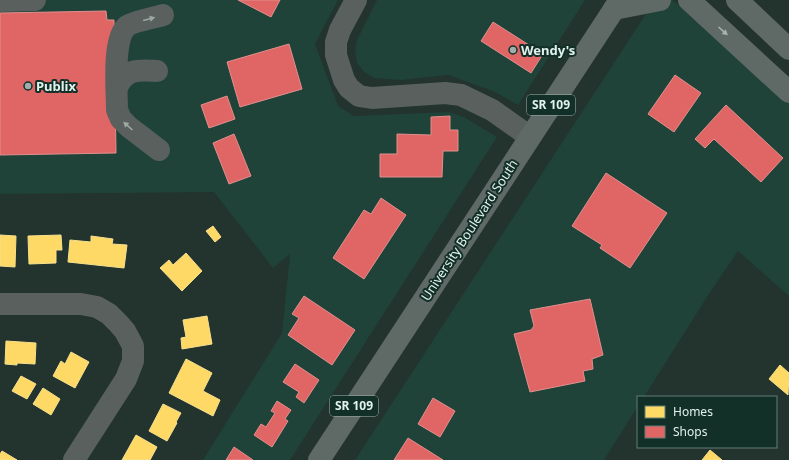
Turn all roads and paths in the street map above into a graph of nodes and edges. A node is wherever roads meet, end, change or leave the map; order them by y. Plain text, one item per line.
1 (34, 0) edge
2 (356, 0) edge
3 (660, 0) edge
4 (737, 0) edge
5 (0, 1) edge
6 (687, 2) edge
7 (617, 5) edge
8 (163, 15) dead end
9 (789, 49) edge
10 (157, 70) dead end
11 (117, 87) junction
12 (789, 92) edge
13 (530, 137) junction
14 (158, 150) dead end
15 (0, 304) edge
16 (74, 460) edge
17 (319, 460) edge

1 - 5 street
2 - 13 street
3 - 7 main road
4 - 9 main road
6 -> 12 main road
7 - 13 main road, University Boulevard South / SR 109
11 -> 8 street
10 - 11 street
14 -> 11 street
13 - 17 main road, University Boulevard South / SR 109
15 - 16 street

